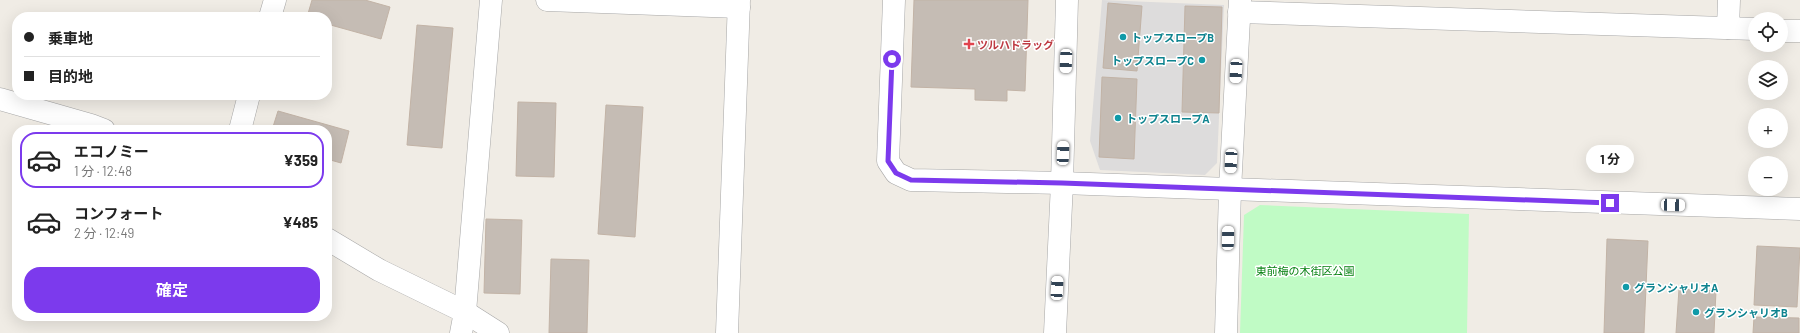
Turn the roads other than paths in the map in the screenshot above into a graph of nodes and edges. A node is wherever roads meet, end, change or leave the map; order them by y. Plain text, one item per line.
1 (275, 0) edge
2 (491, 0) edge
3 (547, 0) edge
4 (894, 0) edge
5 (1067, 0) edge
6 (1729, 0) edge
7 (739, 3) edge
8 (1239, 6) edge
9 (271, 12) edge
10 (1728, 28) junction
11 (1748, 29) edge
12 (1788, 30) edge
13 (1800, 31) edge
14 (0, 99) edge
15 (248, 100) edge
16 (91, 125) edge
17 (241, 125) edge
18 (1062, 183) junction
19 (1230, 190) junction
20 (1800, 209) edge
21 (332, 242) edge
22 (463, 323) edge
23 (498, 333) edge
24 (727, 333) edge
25 (1055, 333) edge
26 (1226, 333) edge

1 - 9 street
2 - 22 street
3 - 7 street
4 - 18 street
5 - 18 street
6 - 10 street
7 - 24 street
8 - 10 street
8 - 19 street
10 - 11 street
12 - 13 street
14 - 16 street
15 - 17 street
18 - 19 street
18 - 25 street
19 - 20 street
19 - 26 street
21 - 22 street
22 - 23 street

